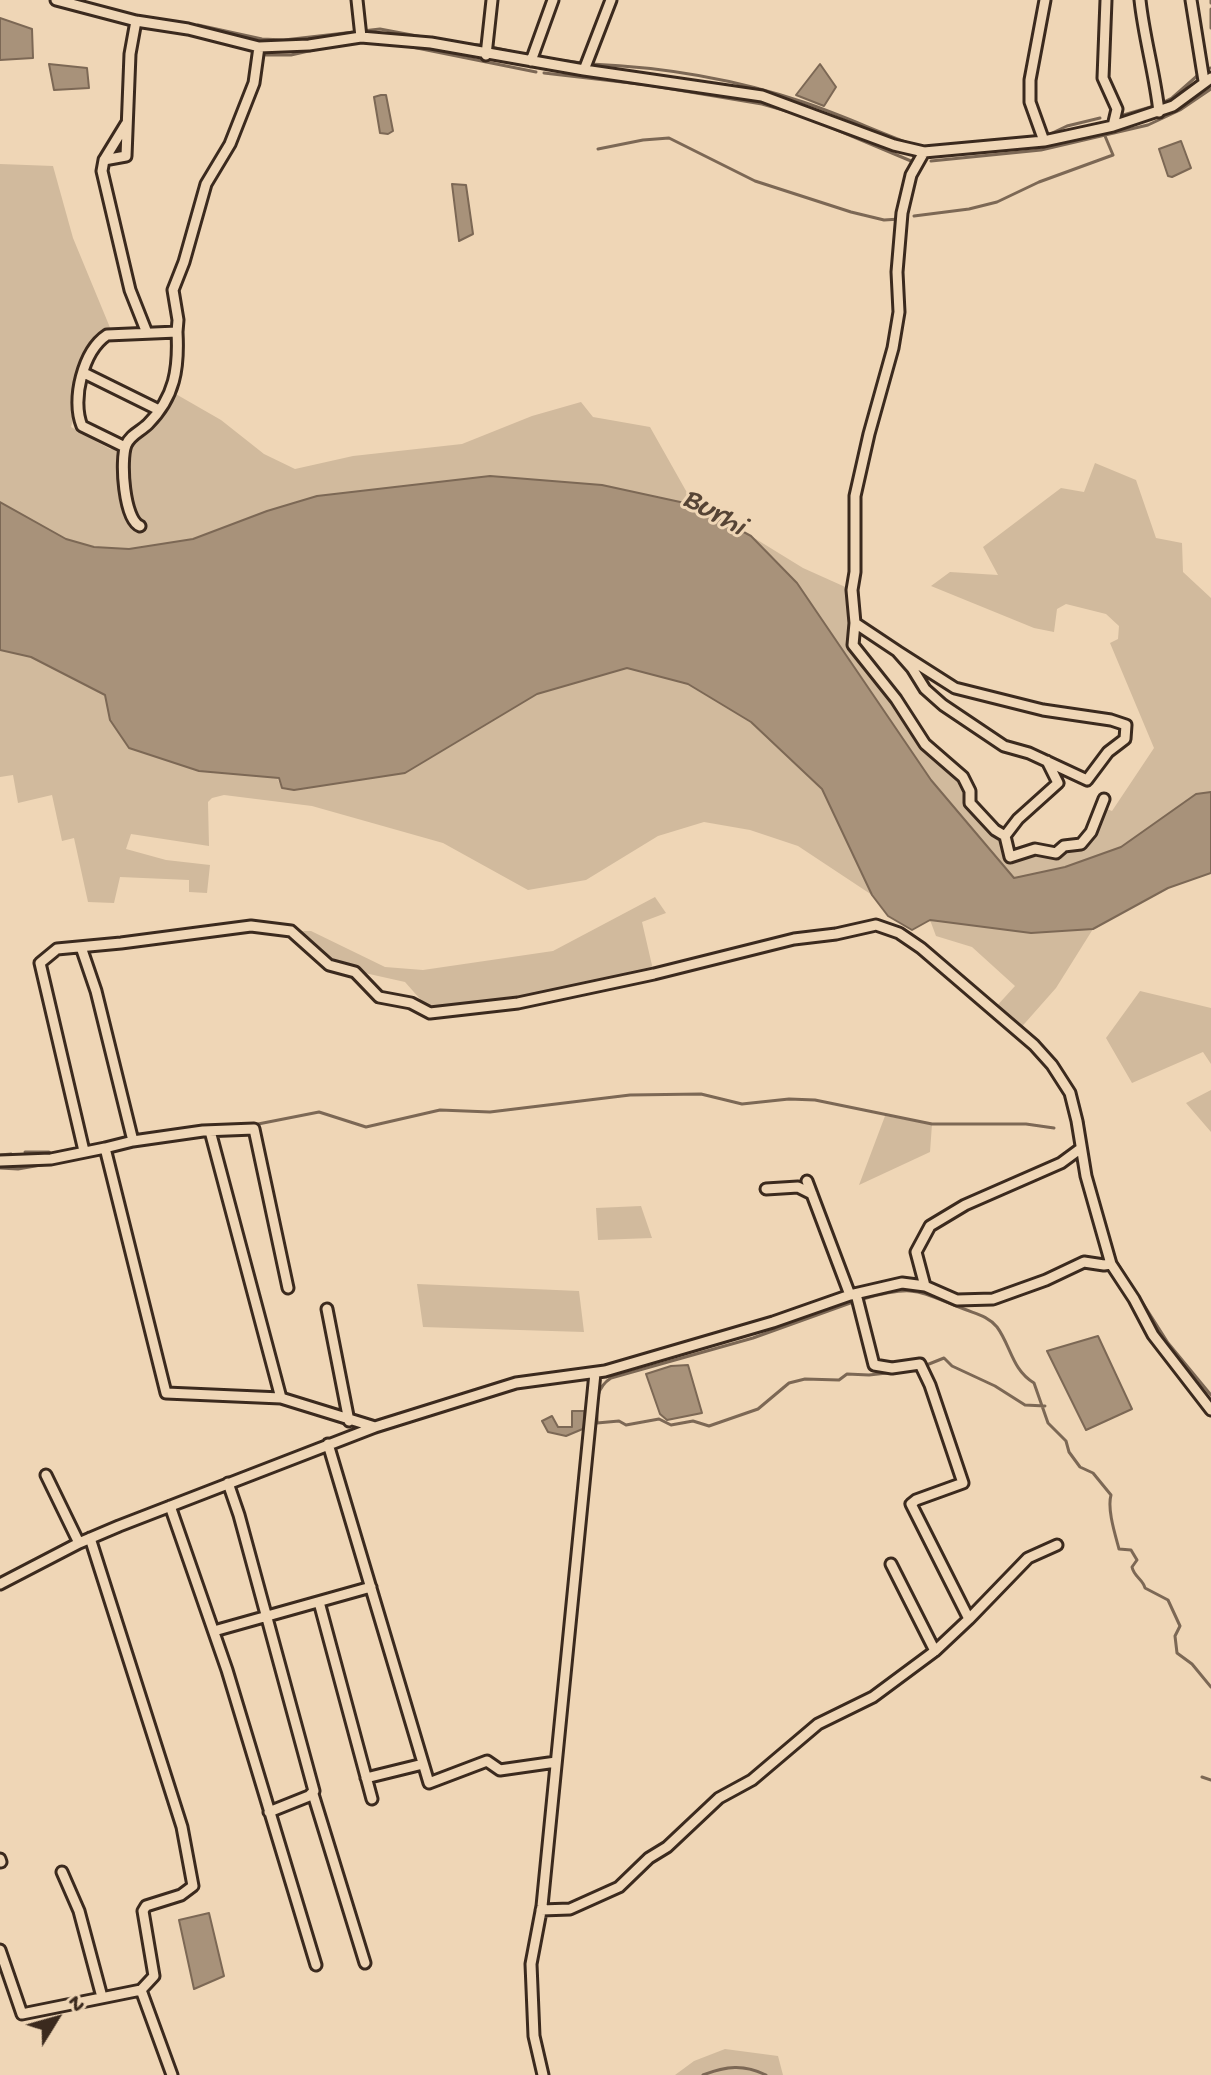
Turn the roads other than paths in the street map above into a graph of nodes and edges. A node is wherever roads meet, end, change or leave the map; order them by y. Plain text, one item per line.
1 (56, 0) edge
2 (357, 0) edge
3 (492, 0) edge
4 (553, 0) edge
5 (611, 0) edge
6 (1045, 0) edge
7 (1106, 0) edge
8 (1140, 0) edge
9 (1191, 0) edge
10 (136, 21) junction
11 (360, 33) junction
12 (259, 47) junction
13 (486, 55) junction
14 (531, 61) junction
15 (584, 70) junction
16 (1208, 79) edge
17 (1159, 112) junction
18 (126, 124) junction
19 (1113, 126) junction
20 (1044, 141) junction
21 (924, 152) junction
22 (104, 160) junction
23 (177, 332) junction
24 (147, 333) junction
25 (84, 373) junction
26 (159, 410) junction
27 (125, 447) junction
28 (140, 526) dead end
29 (855, 623) junction
30 (897, 651) junction
31 (1047, 761) junction
32 (1104, 799) dead end
33 (1005, 836) junction
34 (81, 947) junction
35 (210, 1131) junction
36 (133, 1141) junction
37 (105, 1148) junction
38 (1080, 1149) junction
39 (84, 1151) junction
40 (0, 1161) edge
41 (807, 1181) dead end
42 (766, 1189) dead end
43 (812, 1194) junction
44 (1111, 1264) junction
45 (925, 1286) junction
46 (288, 1288) dead end
47 (853, 1294) junction
48 (327, 1309) dead end
49 (595, 1373) junction
50 (281, 1398) junction
51 (1211, 1410) edge
52 (349, 1421) junction
53 (375, 1427) junction
54 (328, 1444) junction
55 (46, 1475) dead end
56 (228, 1483) junction
57 (170, 1506) junction
58 (90, 1538) junction
59 (79, 1543) junction
60 (1057, 1545) dead end
61 (891, 1564) dead end
62 (0, 1584) edge
63 (371, 1587) junction
64 (319, 1602) junction
65 (267, 1616) junction
66 (969, 1619) junction
67 (214, 1631) junction
68 (935, 1651) junction
69 (556, 1762) junction
70 (423, 1764) junction
71 (366, 1778) junction
72 (313, 1794) junction
73 (372, 1799) dead end
74 (269, 1812) junction
75 (62, 1872) dead end
76 (541, 1910) junction
77 (0, 1950) edge
78 (365, 1963) dead end
79 (316, 1965) dead end
80 (141, 1990) junction
81 (102, 1997) junction
82 (172, 2075) edge
83 (543, 2075) edge

1 - 10 street
2 - 11 street
3 - 13 street
4 - 14 street
5 - 15 street
6 - 20 street
7 - 19 street
8 - 17 street
9 - 16 street
10 - 12 street
10 - 18 street
11 - 12 street
11 - 13 street
12 - 23 street
13 - 14 street
14 - 15 street
15 - 21 street
16 - 17 street
17 - 19 street
18 - 22 street
18 - 22 street
19 - 20 street
20 - 21 street
21 - 29 street
22 - 24 street
23 - 24 street
23 - 26 street
24 - 25 street
25 - 26 street
25 - 27 street
26 - 27 street
27 - 28 street
29 - 30 street
29 - 33 street
30 - 31 street
30 - 31 street
31 - 33 street
32 - 33 street
34 - 36 street
34 - 38 street
34 - 39 street
35 - 36 street
35 - 46 street
35 - 50 street
36 - 37 street
37 - 39 street
37 - 50 street
38 - 44 street
38 - 45 street
39 - 40 street
41 - 43 street
42 - 43 street
43 - 47 street
44 - 45 street
44 - 51 street
45 - 47 street
47 - 49 street
47 - 66 street
48 - 52 street
49 - 53 street
49 - 69 street
50 - 52 street
52 - 53 street
53 - 54 street
54 - 56 street
54 - 63 street
55 - 59 street
56 - 57 street
56 - 65 street
57 - 58 street
57 - 67 street
58 - 59 street
58 - 80 street
59 - 62 street
60 - 66 street
61 - 68 street
63 - 64 street
63 - 70 street
64 - 65 street
64 - 71 street
65 - 67 street
65 - 72 street
66 - 68 street
67 - 74 street
68 - 76 street
69 - 70 street
69 - 76 street
70 - 71 street
71 - 73 street
72 - 74 street
72 - 78 street
74 - 79 street
75 - 81 street
76 - 83 street
77 - 81 street
80 - 81 street
80 - 82 street

